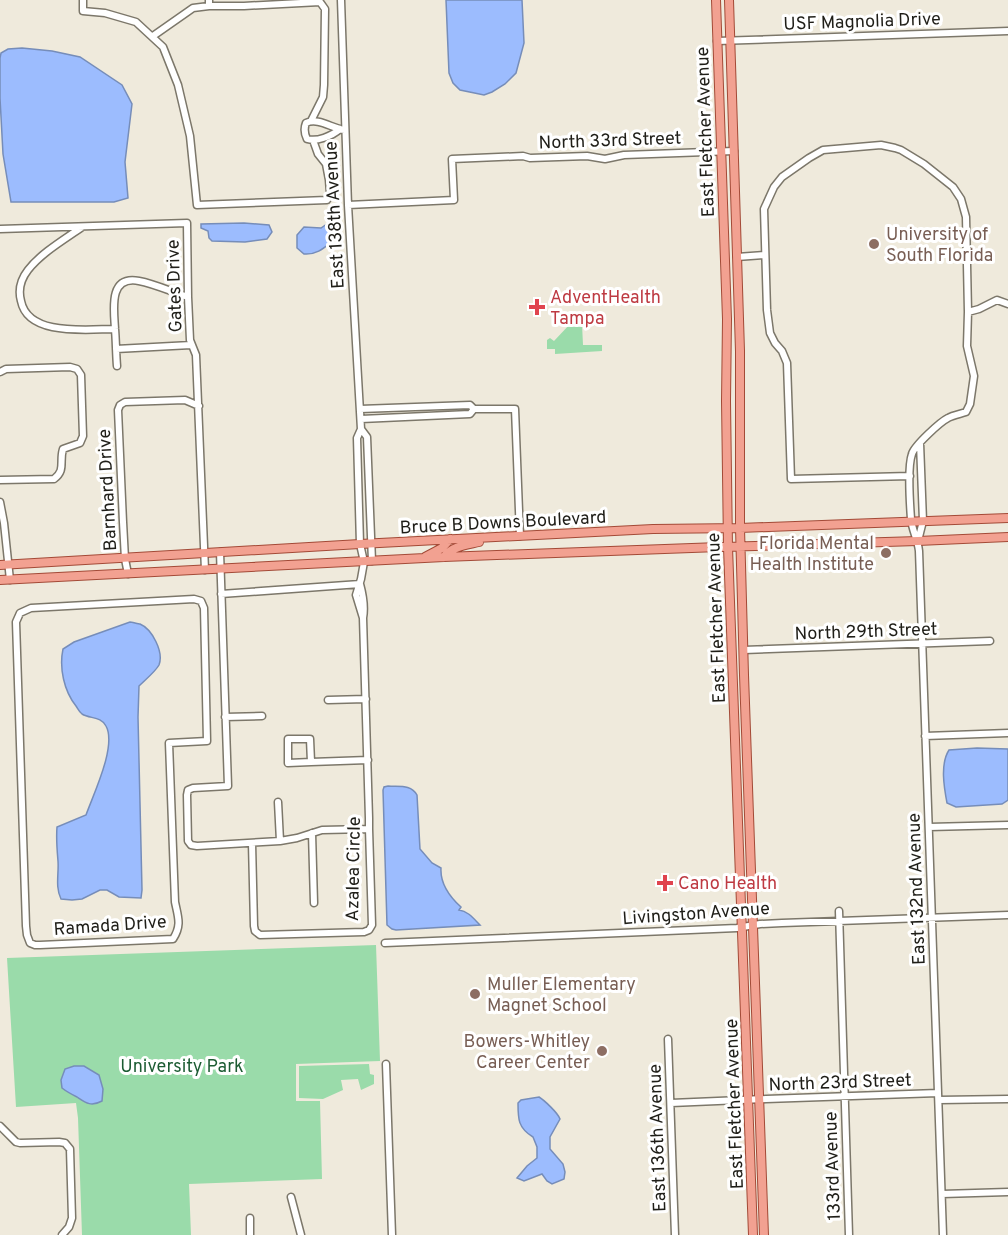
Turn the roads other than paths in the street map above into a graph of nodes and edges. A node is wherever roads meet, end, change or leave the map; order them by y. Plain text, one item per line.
1 (83, 0) edge
2 (341, 0) edge
3 (716, 0) edge
4 (729, 0) edge
5 (209, 3) edge
6 (1008, 31) edge
7 (153, 36) junction
8 (730, 40) junction
9 (717, 41) junction
10 (311, 121) junction
11 (343, 130) junction
12 (313, 140) junction
13 (734, 151) junction
14 (721, 152) junction
15 (348, 205) junction
16 (83, 226) junction
17 (0, 229) edge
18 (765, 255) junction
19 (737, 257) junction
20 (188, 297) junction
21 (1008, 304) edge
22 (968, 312) junction
23 (115, 329) junction
24 (191, 345) junction
25 (116, 349) junction
26 (117, 366) dead end
27 (0, 372) edge
28 (199, 406) junction
29 (360, 409) junction
30 (474, 409) junction
31 (361, 419) junction
32 (361, 429) junction
33 (920, 443) junction
34 (910, 476) junction
35 (0, 480) edge
36 (0, 502) edge
37 (1008, 518) edge
38 (923, 521) junction
39 (911, 522) junction
40 (728, 528) junction
41 (740, 528) junction
42 (520, 536) junction
43 (501, 537) junction
44 (1008, 537) edge
45 (450, 539) junction
46 (918, 541) junction
47 (372, 543) junction
48 (360, 544) junction
49 (741, 546) junction
50 (728, 547) junction
51 (220, 552) junction
52 (204, 553) junction
53 (444, 557) junction
54 (125, 559) junction
55 (421, 559) junction
56 (368, 562) junction
57 (4, 565) edge
58 (220, 569) junction
59 (205, 570) junction
60 (128, 574) junction
61 (0, 580) edge
62 (10, 580) junction
63 (360, 584) junction
64 (344, 586) junction
65 (221, 594) junction
66 (356, 595) junction
67 (122, 602) joint
68 (363, 618) junction
69 (990, 641) dead end
70 (921, 644) junction
71 (744, 651) junction
72 (734, 691) junction
73 (366, 699) junction
74 (328, 700) dead end
75 (262, 716) dead end
76 (225, 717) junction
77 (1008, 733) edge
78 (925, 736) junction
79 (747, 756) junction
80 (368, 760) junction
81 (311, 762) junction
82 (278, 802) dead end
83 (1008, 825) edge
84 (929, 827) junction
85 (369, 829) junction
86 (312, 833) junction
87 (280, 841) junction
88 (252, 843) junction
89 (314, 903) dead end
90 (839, 911) dead end
91 (1008, 915) edge
92 (932, 918) junction
93 (840, 921) junction
94 (752, 926) junction
95 (743, 927) junction
96 (385, 943) dead end
97 (668, 1039) dead end
98 (386, 1064) dead end
99 (845, 1097) junction
100 (938, 1097) junction
101 (748, 1099) junction
102 (759, 1099) junction
103 (1008, 1099) edge
104 (671, 1103) junction
105 (0, 1126) edge
106 (1008, 1192) edge
107 (942, 1194) junction
108 (291, 1197) dead end
109 (250, 1218) dead end
110 (62, 1235) edge
111 (250, 1235) edge
112 (301, 1235) edge
113 (392, 1235) edge
114 (675, 1235) edge
115 (753, 1235) edge
116 (764, 1235) edge
117 (849, 1235) edge
118 (943, 1235) edge

1 - 7 street
2 - 11 street, East 138th Avenue
3 - 9 main road, East Fletcher Avenue
4 - 8 main road, East Fletcher Avenue
5 - 7 street
5 - 10 street
6 - 8 street, USF Magnolia Drive
7 - 12 street
8 - 9 street, USF Magnolia Drive
8 - 13 main road, East Fletcher Avenue
9 - 14 main road, East Fletcher Avenue
10 - 11 street
10 - 12 street
11 - 12 street
11 - 15 street, East 138th Avenue
13 - 14 street, North 33rd Street
13 - 19 main road, East Fletcher Avenue
14 - 15 street, North 33rd Street
14 - 40 main road, East Fletcher Avenue
15 - 29 street, East 138th Avenue
16 - 17 street, Gates Drive
16 - 20 street, Gates Drive
16 - 23 street
18 - 19 street
18 - 22 street
18 - 34 street
19 - 41 main road, East Fletcher Avenue
20 - 23 street
20 - 24 street, Gates Drive
21 - 22 street
22 - 33 street
23 - 25 street
24 - 25 street
24 - 28 street, Gates Drive
25 - 26 street
27 - 35 street
28 - 52 street, Gates Drive
28 - 54 street, Barnhard Drive
29 - 30 street
29 - 31 street, East 138th Avenue
30 - 31 street
30 - 42 street
31 - 32 street, East 138th Avenue
32 - 47 street, East 138th Avenue
32 - 48 street, East 138th Avenue
33 - 34 street
33 - 38 street
34 - 39 street
36 - 57 street
37 - 38 main road, Bruce B Downs Boulevard
38 - 39 main road, Bruce B Downs Boulevard
38 - 46 street
39 - 41 main road, Bruce B Downs Boulevard
39 - 46 street
40 - 41 main road, Bruce B Downs Boulevard
40 - 42 main road, Bruce B Downs Boulevard
40 - 50 main road, East Fletcher Avenue
41 - 49 main road, East Fletcher Avenue
42 - 43 main road, Bruce B Downs Boulevard
43 - 45 main road, Bruce B Downs Boulevard
43 - 53 main road
44 - 46 main road, Bruce B Downs Boulevard
45 - 47 main road, Bruce B Downs Boulevard
45 - 55 main road
46 - 49 main road, Bruce B Downs Boulevard
46 - 70 street, East 132nd Avenue
47 - 48 main road, Bruce B Downs Boulevard
47 - 56 street, East 138th Avenue
48 - 51 main road, Bruce B Downs Boulevard
48 - 56 street, East 138th Avenue
49 - 50 main road, Bruce B Downs Boulevard
49 - 71 main road, East Fletcher Avenue
50 - 53 main road, Bruce B Downs Boulevard
50 - 72 main road, East Fletcher Avenue
51 - 52 main road, Bruce B Downs Boulevard
51 - 58 street
52 - 54 main road, Bruce B Downs Boulevard
52 - 59 street, Gates Drive
53 - 55 main road, Bruce B Downs Boulevard
54 - 57 main road, Bruce B Downs Boulevard
54 - 60 street, Barnhard Drive
55 - 56 main road, Bruce B Downs Boulevard
56 - 58 main road, Bruce B Downs Boulevard
56 - 63 street, Azalea Circle
57 - 62 street
58 - 59 main road, Bruce B Downs Boulevard
58 - 65 street
59 - 60 main road, Bruce B Downs Boulevard
60 - 62 main road, Bruce B Downs Boulevard
61 - 62 main road, Bruce B Downs Boulevard
63 - 64 street
63 - 66 street, Azalea Circle
63 - 68 street, Azalea Circle
64 - 65 street
64 - 66 street
65 - 76 street
66 - 68 street, Azalea Circle
67 - 67 street, Ramada Drive
68 - 73 street, Azalea Circle
69 - 70 street, North 29th Street
70 - 71 street, North 29th Street
70 - 78 street, East 132nd Avenue
71 - 79 main road, East Fletcher Avenue
72 - 79 main road
72 - 95 main road, East Fletcher Avenue
73 - 74 street
73 - 80 street, Azalea Circle
75 - 76 street
76 - 88 street
77 - 78 street
78 - 84 street, East 132nd Avenue
79 - 94 main road, East Fletcher Avenue
80 - 81 street
80 - 85 street, Azalea Circle
81 - 81 street
82 - 87 street
83 - 84 street
84 - 92 street, East 132nd Avenue
85 - 86 street
85 - 88 street, Azalea Circle
86 - 87 street
86 - 89 street
87 - 88 street
90 - 93 street, 133rd Avenue
91 - 92 street, Livingston Avenue
92 - 93 street, Livingston Avenue
92 - 100 street, East 132nd Avenue
93 - 94 street, Livingston Avenue
93 - 99 street, 133rd Avenue
94 - 95 street, Livingston Avenue
94 - 102 main road, East Fletcher Avenue
95 - 96 street, Livingston Avenue
95 - 101 main road, East Fletcher Avenue
97 - 104 street, East 136th Avenue
98 - 113 street
99 - 100 street, North 23rd Street
99 - 102 street, North 23rd Street
99 - 117 street, 133rd Avenue
100 - 103 street, North 23rd Street
100 - 107 street, East 132nd Avenue
101 - 102 street, North 23rd Street
101 - 104 street, North 23rd Street
101 - 115 main road, East Fletcher Avenue
102 - 116 main road, East Fletcher Avenue
104 - 114 street, East 136th Avenue
105 - 110 street
106 - 107 street
107 - 118 street, East 132nd Avenue
108 - 112 street
109 - 111 street

